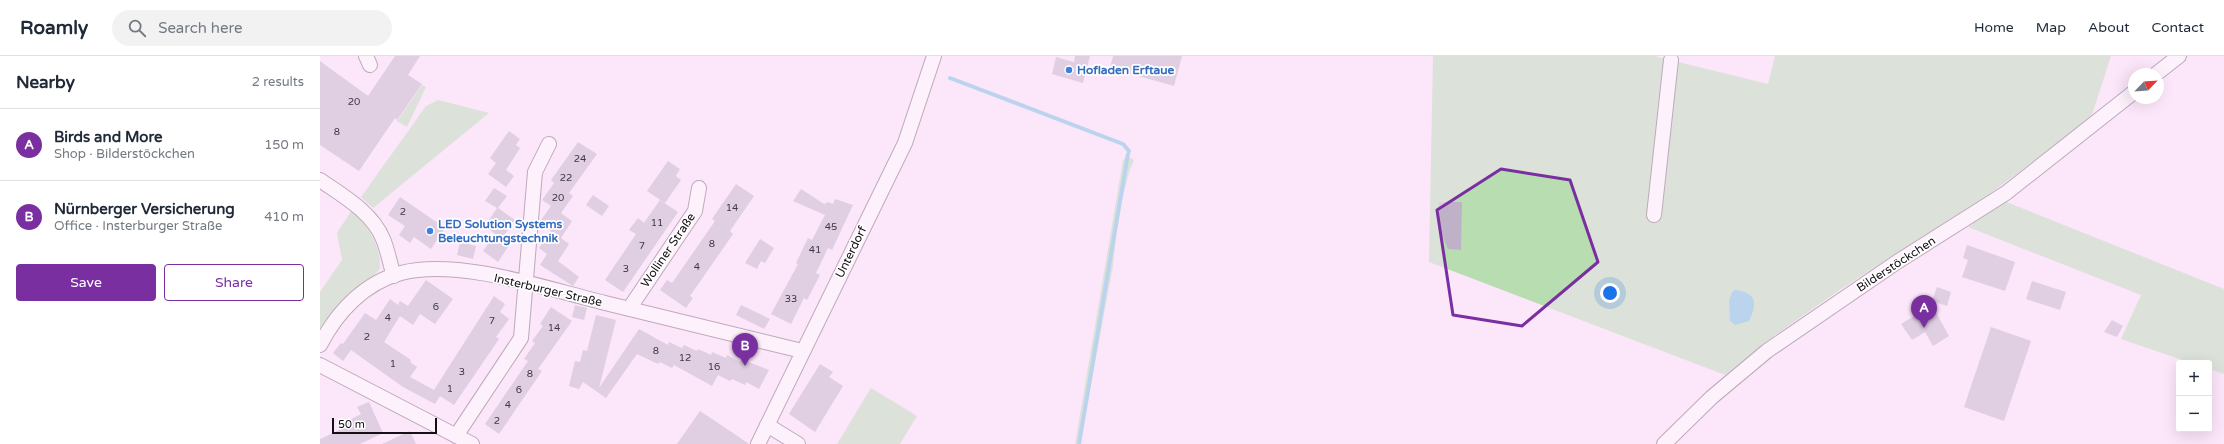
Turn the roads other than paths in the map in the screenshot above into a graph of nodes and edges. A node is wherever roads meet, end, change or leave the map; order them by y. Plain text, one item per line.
1 (934, 56) edge
2 (2179, 56) edge
3 (1671, 60) dead end
4 (2164, 68) edge
5 (2128, 97) edge
6 (549, 144) dead end
7 (320, 180) edge
8 (699, 188) dead end
9 (1654, 215) dead end
10 (394, 276) junction
11 (524, 283) junction
12 (629, 309) junction
13 (320, 345) edge
14 (802, 351) junction
15 (320, 365) edge
16 (767, 425) junction
17 (456, 436) junction
18 (472, 444) edge
19 (758, 444) edge
20 (798, 444) edge
21 (1664, 444) edge

1 - 14 street, Unterdorf
2 - 4 street
3 - 9 street
5 - 21 street, Bilderstöckchen
6 - 11 street
7 - 10 street
8 - 12 street, Wolliner Straße
10 - 11 street, Insterburger Straße
10 - 13 street, Insterburger Straße
11 - 12 street, Insterburger Straße
11 - 17 street
12 - 14 street, Insterburger Straße
14 - 16 street, Unterdorf
15 - 17 street
16 - 19 street, Unterdorf
16 - 20 street
17 - 18 street

